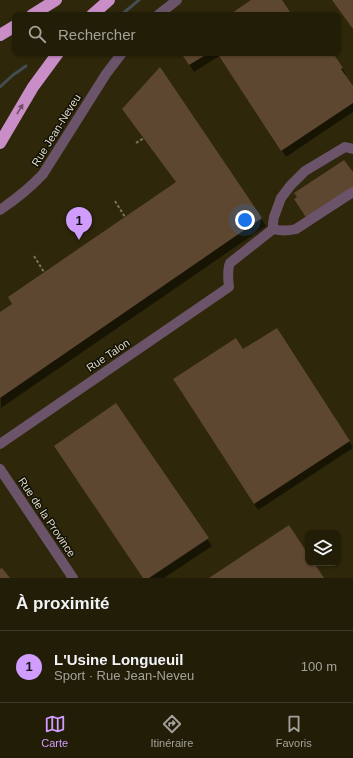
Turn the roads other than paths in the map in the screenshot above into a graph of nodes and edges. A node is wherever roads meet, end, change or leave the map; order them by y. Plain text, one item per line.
1 (56, 0) edge
2 (109, 0) edge
3 (177, 0) edge
4 (37, 12) edge
5 (95, 12) edge
6 (162, 12) edge
7 (12, 28) edge
8 (0, 35) edge
9 (56, 56) edge
10 (120, 56) edge
11 (0, 143) edge
12 (353, 149) edge
13 (353, 192) edge
14 (0, 210) edge
15 (273, 229) junction
16 (0, 444) edge
17 (0, 469) edge
18 (73, 578) edge

1 - 4 highway
2 - 5 highway
3 - 6 street
7 - 8 highway
11 -> 9 highway
10 - 14 street, Rue Jean-Neveu
12 - 15 street
13 - 15 street
15 - 16 street, Rue Talon
17 - 18 street, Rue de la Province

